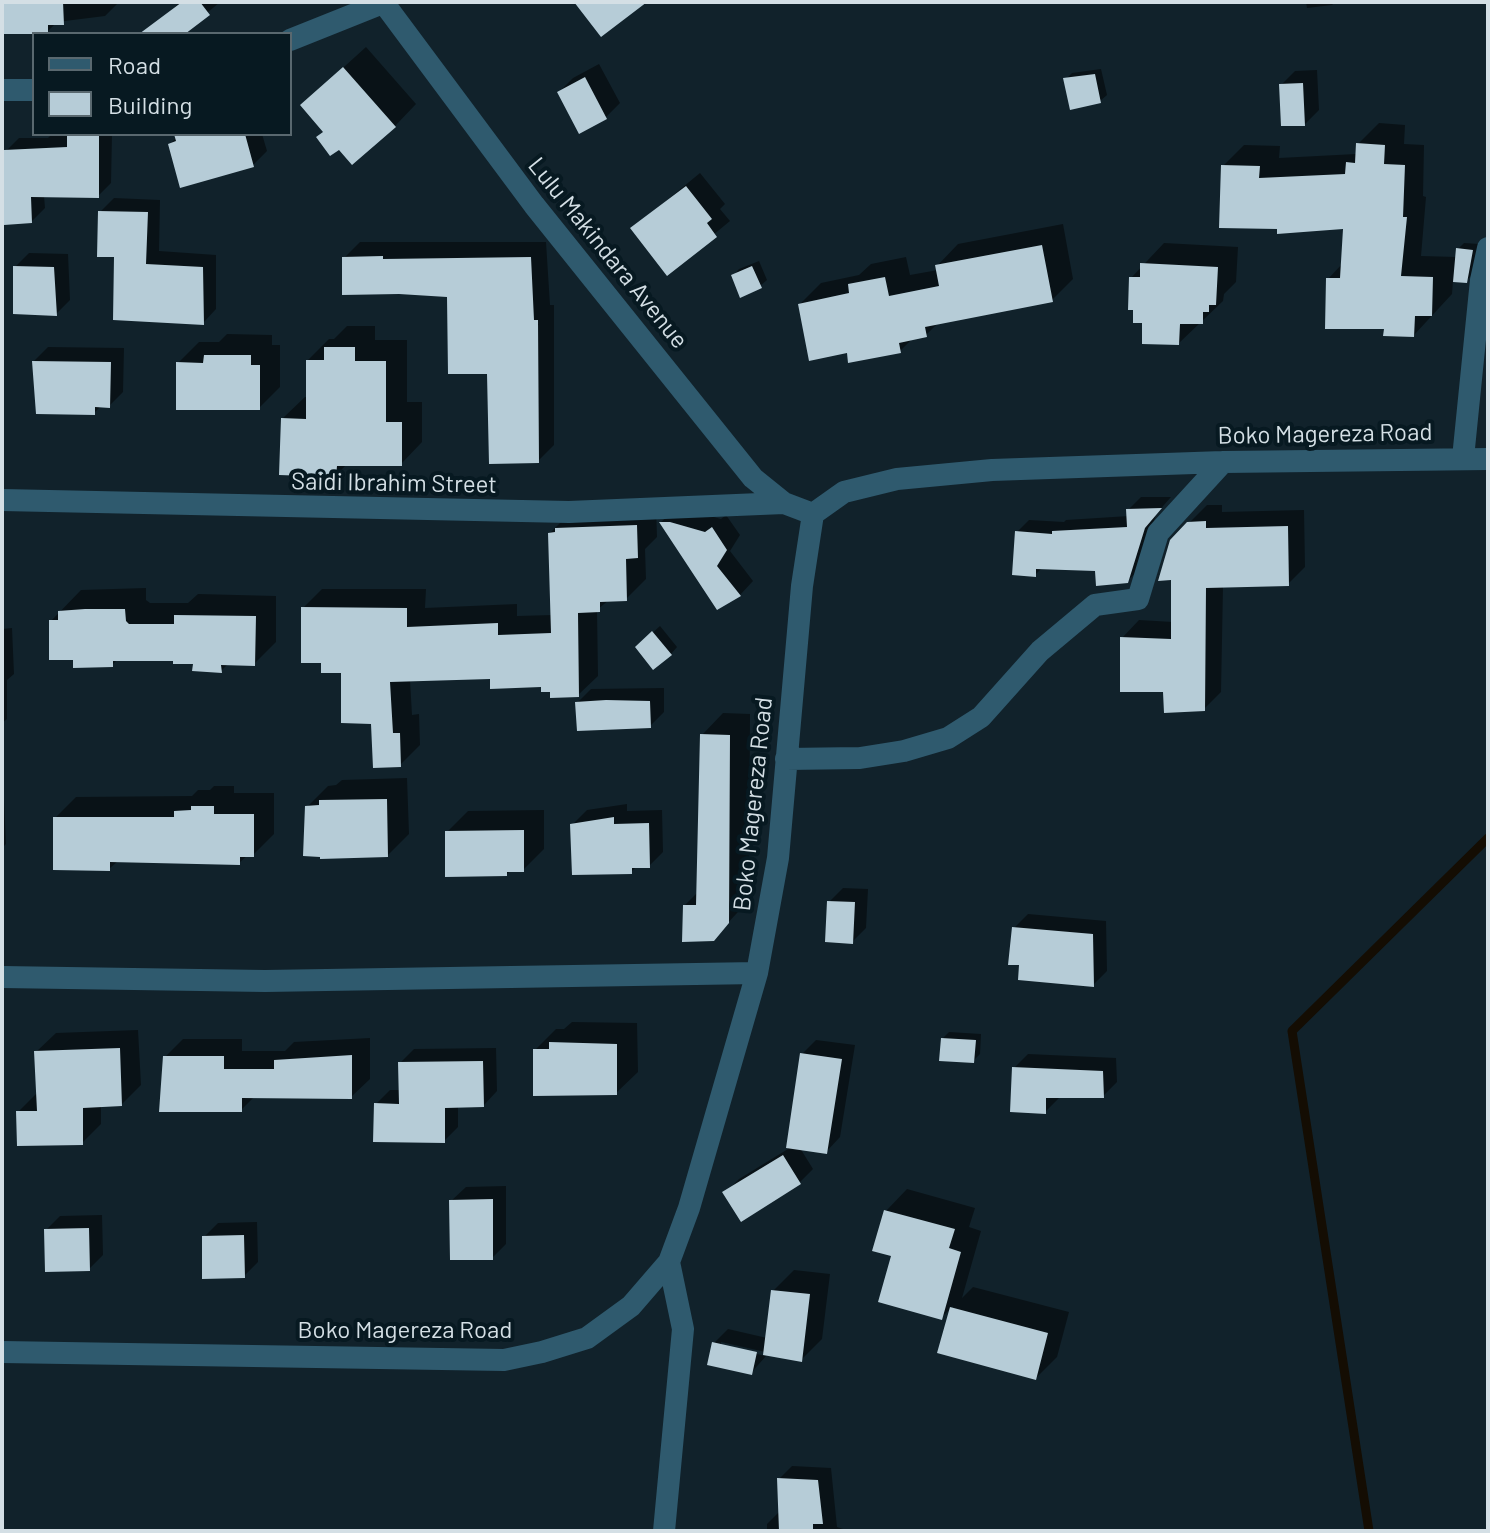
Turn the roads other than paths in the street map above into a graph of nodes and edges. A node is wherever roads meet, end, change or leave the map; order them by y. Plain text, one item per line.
1 (384, 2) edge
2 (292, 39) edge
3 (2, 90) edge
4 (32, 90) edge
5 (1488, 248) edge
6 (1463, 458) junction
7 (1488, 459) edge
8 (1223, 462) junction
9 (2, 500) edge
10 (784, 503) junction
11 (813, 514) junction
12 (786, 759) junction
13 (757, 973) junction
14 (2, 977) edge
15 (669, 1262) junction
16 (2, 1352) edge
17 (664, 1531) edge

1 - 2 street
1 - 10 street, Lulu Makindara Avenue
3 - 4 street
5 - 6 street
6 - 7 street, Boko Magereza Road
6 - 8 street, Boko Magereza Road
8 - 11 street, Boko Magereza Road
8 - 12 street
9 - 10 street, Saidi Ibrahim Street
10 - 11 street, Lulu Makindara Avenue
11 - 12 street, Boko Magereza Road
12 - 13 street, Boko Magereza Road
13 - 14 street
13 - 15 street, Boko Magereza Road
15 - 16 street, Boko Magereza Road
15 - 17 street

